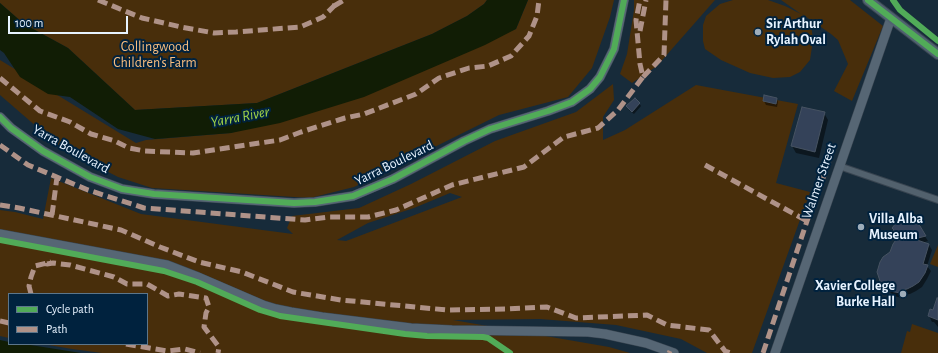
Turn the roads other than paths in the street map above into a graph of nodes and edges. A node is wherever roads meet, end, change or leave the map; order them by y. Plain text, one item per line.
1 (624, 0) edge
2 (868, 0) edge
3 (891, 18) junction
4 (938, 54) edge
5 (0, 117) edge
6 (839, 166) junction
7 (938, 200) edge
8 (0, 234) edge
9 (674, 353) edge
10 (775, 353) edge

1 - 5 street, Yarra Boulevard
2 - 3 main road
3 - 4 main road
3 - 6 street, Walmer Street
6 - 7 street
6 - 10 street, Walmer Street
8 - 9 street

